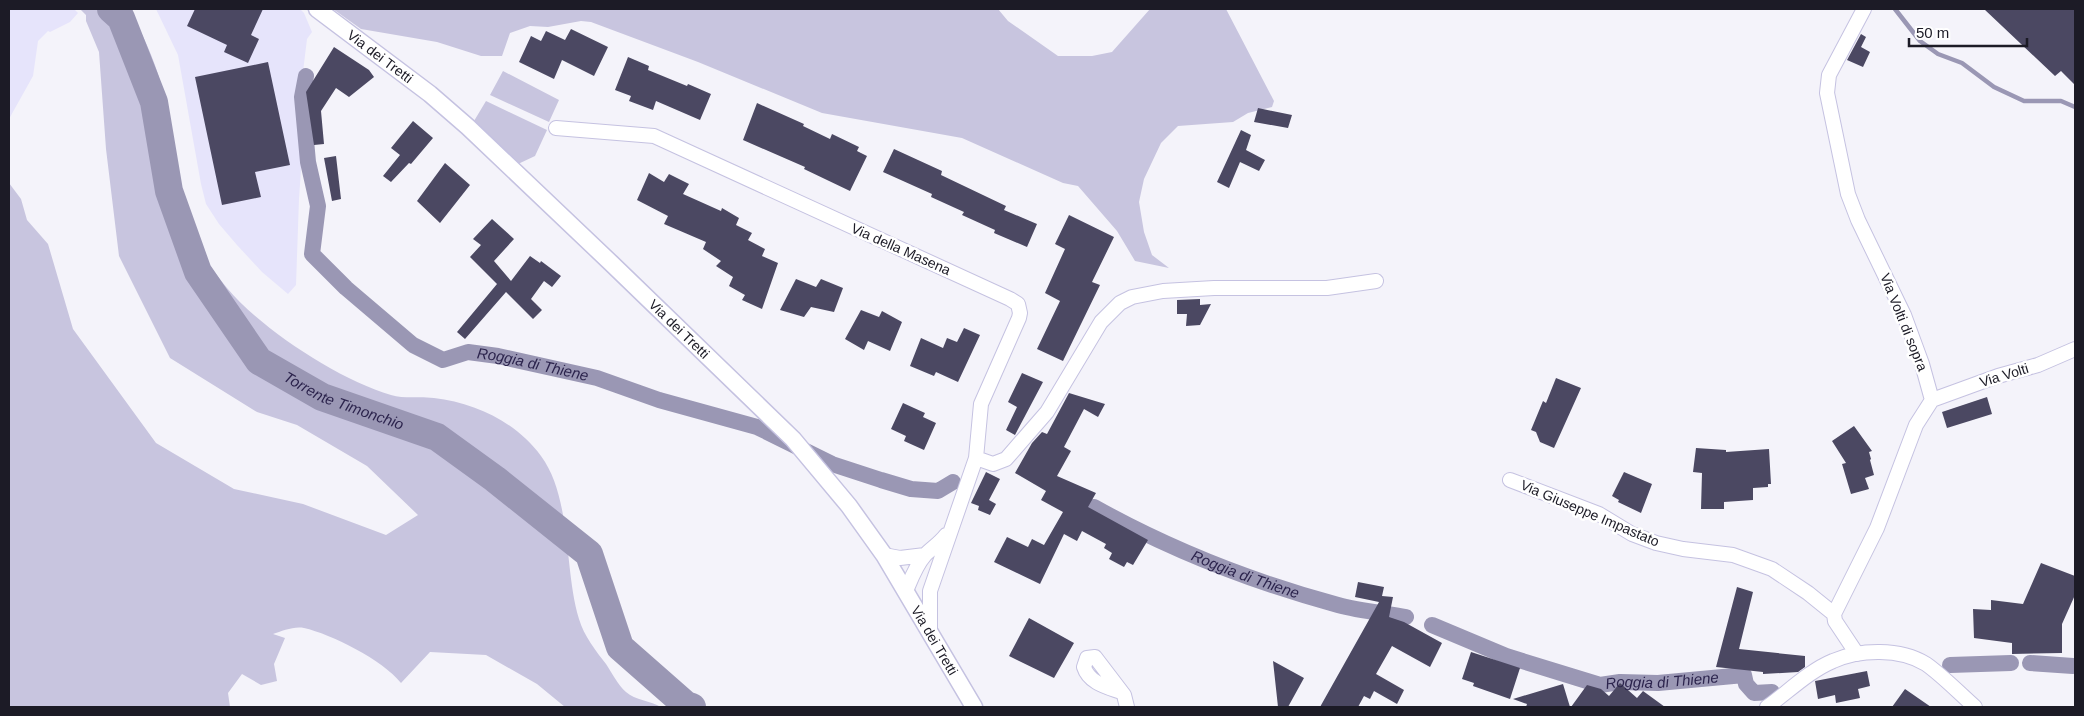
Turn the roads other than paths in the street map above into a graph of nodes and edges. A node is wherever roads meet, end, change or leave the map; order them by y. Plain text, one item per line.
1 (317, 9) edge
2 (1864, 9) edge
3 (556, 128) dead end
4 (1376, 281) dead end
5 (2075, 348) edge
6 (1932, 400) junction
7 (976, 458) junction
8 (1510, 480) dead end
9 (950, 531) junction
10 (942, 554) junction
11 (884, 555) junction
12 (925, 555) junction
13 (906, 591) junction
14 (1834, 614) junction
15 (930, 631) junction
16 (1857, 654) junction
17 (1121, 692) dead end
18 (974, 707) edge
19 (1127, 707) edge
20 (1768, 707) edge
21 (1975, 707) edge

1 - 11 street, Via dei Tretti
2 - 6 street, Via Volti di sopra
3 - 7 street, Via della Masena
4 - 7 street
5 - 6 street, Via Volti
6 - 14 street
7 - 9 street, Via della Masena
8 - 14 street, Via Giuseppe Impastato
9 - 10 street, Via della Masena
9 - 12 street, Via della Masena
10 - 13 street, Via della Masena
10 - 15 street, Via della Masena
11 - 12 street
11 - 13 street, Via dei Tretti
12 - 13 street, Via della Masena
13 - 15 street, Via dei Tretti
14 - 16 street
15 - 18 street, Via dei Tretti
16 - 20 street
16 - 21 street
17 - 19 street

